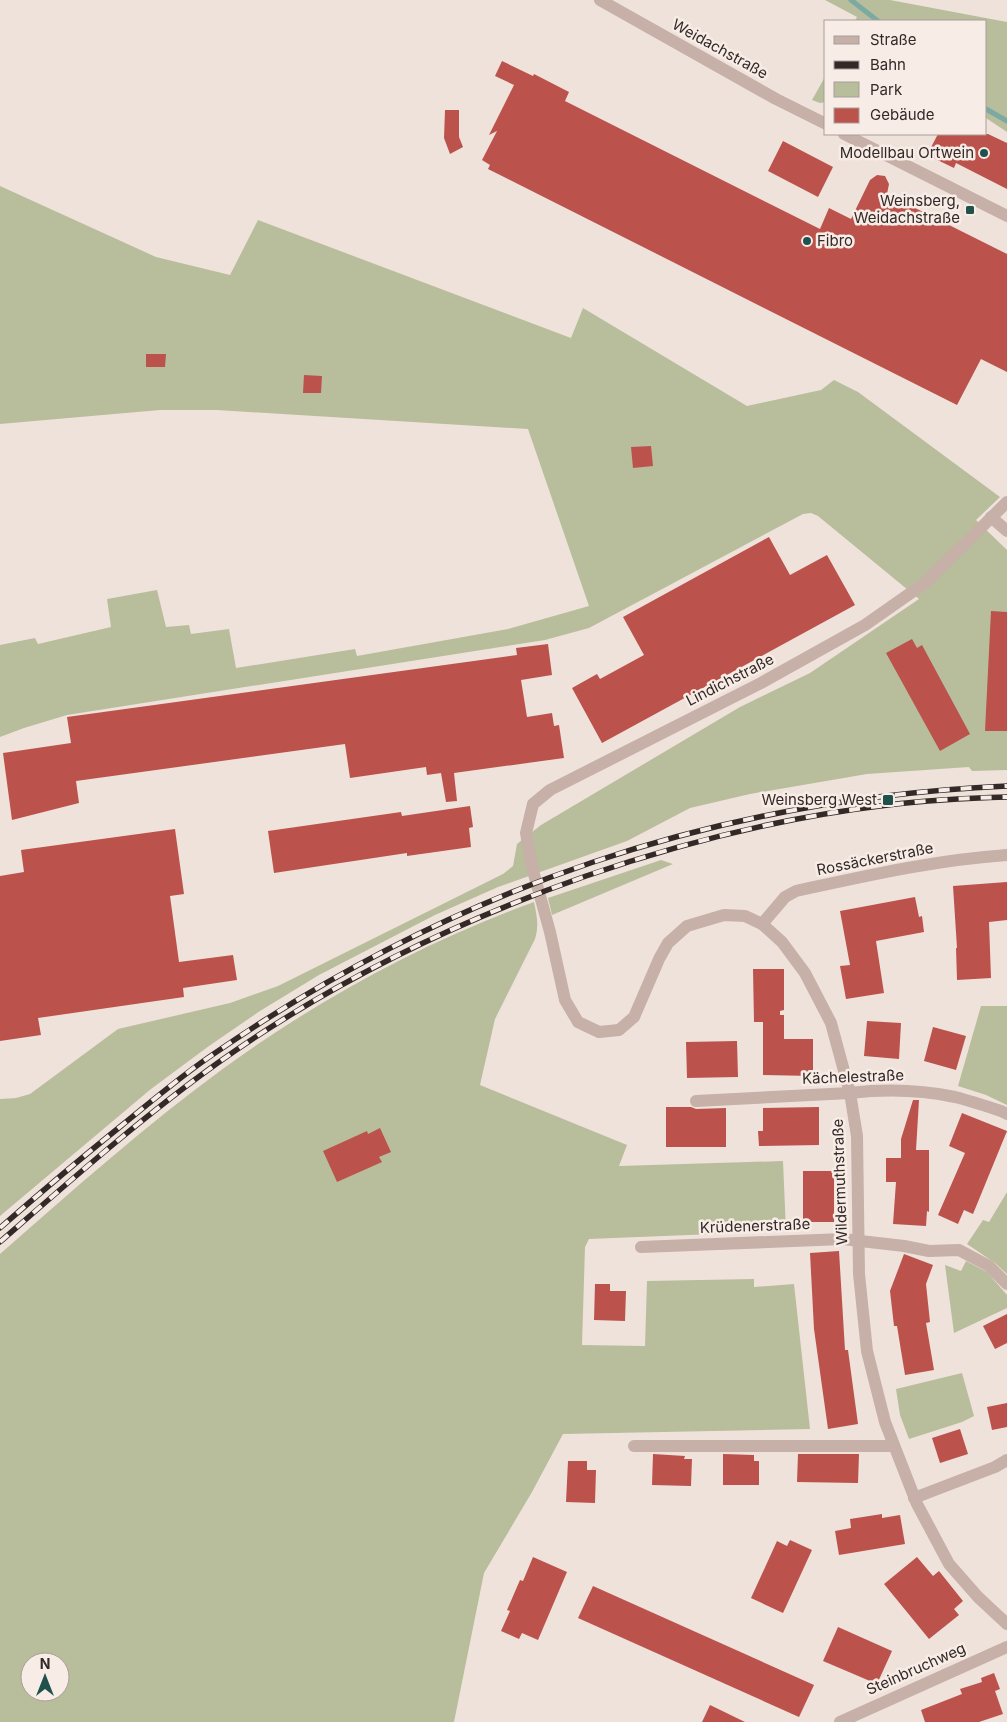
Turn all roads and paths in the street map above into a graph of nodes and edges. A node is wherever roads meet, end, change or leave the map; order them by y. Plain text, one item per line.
1 (600, 0) edge
2 (824, 123) edge
3 (846, 135) edge
4 (1007, 216) edge
5 (1007, 502) edge
6 (991, 517) junction
7 (1007, 531) edge
8 (1007, 855) edge
9 (542, 902) joint
10 (762, 924) junction
11 (850, 1093) junction
12 (696, 1101) dead end
13 (1007, 1114) edge
14 (858, 1240) junction
15 (641, 1247) dead end
16 (1007, 1284) edge
17 (634, 1446) dead end
18 (894, 1446) junction
19 (1007, 1460) edge
20 (914, 1498) junction
21 (1007, 1624) edge
22 (1007, 1647) edge
23 (840, 1722) edge

1 - 2 street, Weidachstraße
3 - 4 street
5 - 6 street, Lindichstraße
6 - 7 street
6 - 9 street, Lindichstraße
8 - 10 street, Rossäckerstraße
9 - 10 street, Wildermuthstraße
10 - 11 street, Wildermuthstraße
11 - 12 street, Kächelestraße
11 - 13 street, Kächelestraße
11 - 14 street, Wildermuthstraße
14 - 15 street, Krüdenerstraße
14 - 16 street, Krüdenerstraße
14 - 18 street, Wildermuthstraße
17 - 18 street
18 - 20 street, Wildermuthstraße
19 - 20 street
20 - 21 street, Wildermuthstraße
22 - 23 street, Steinbruchweg

